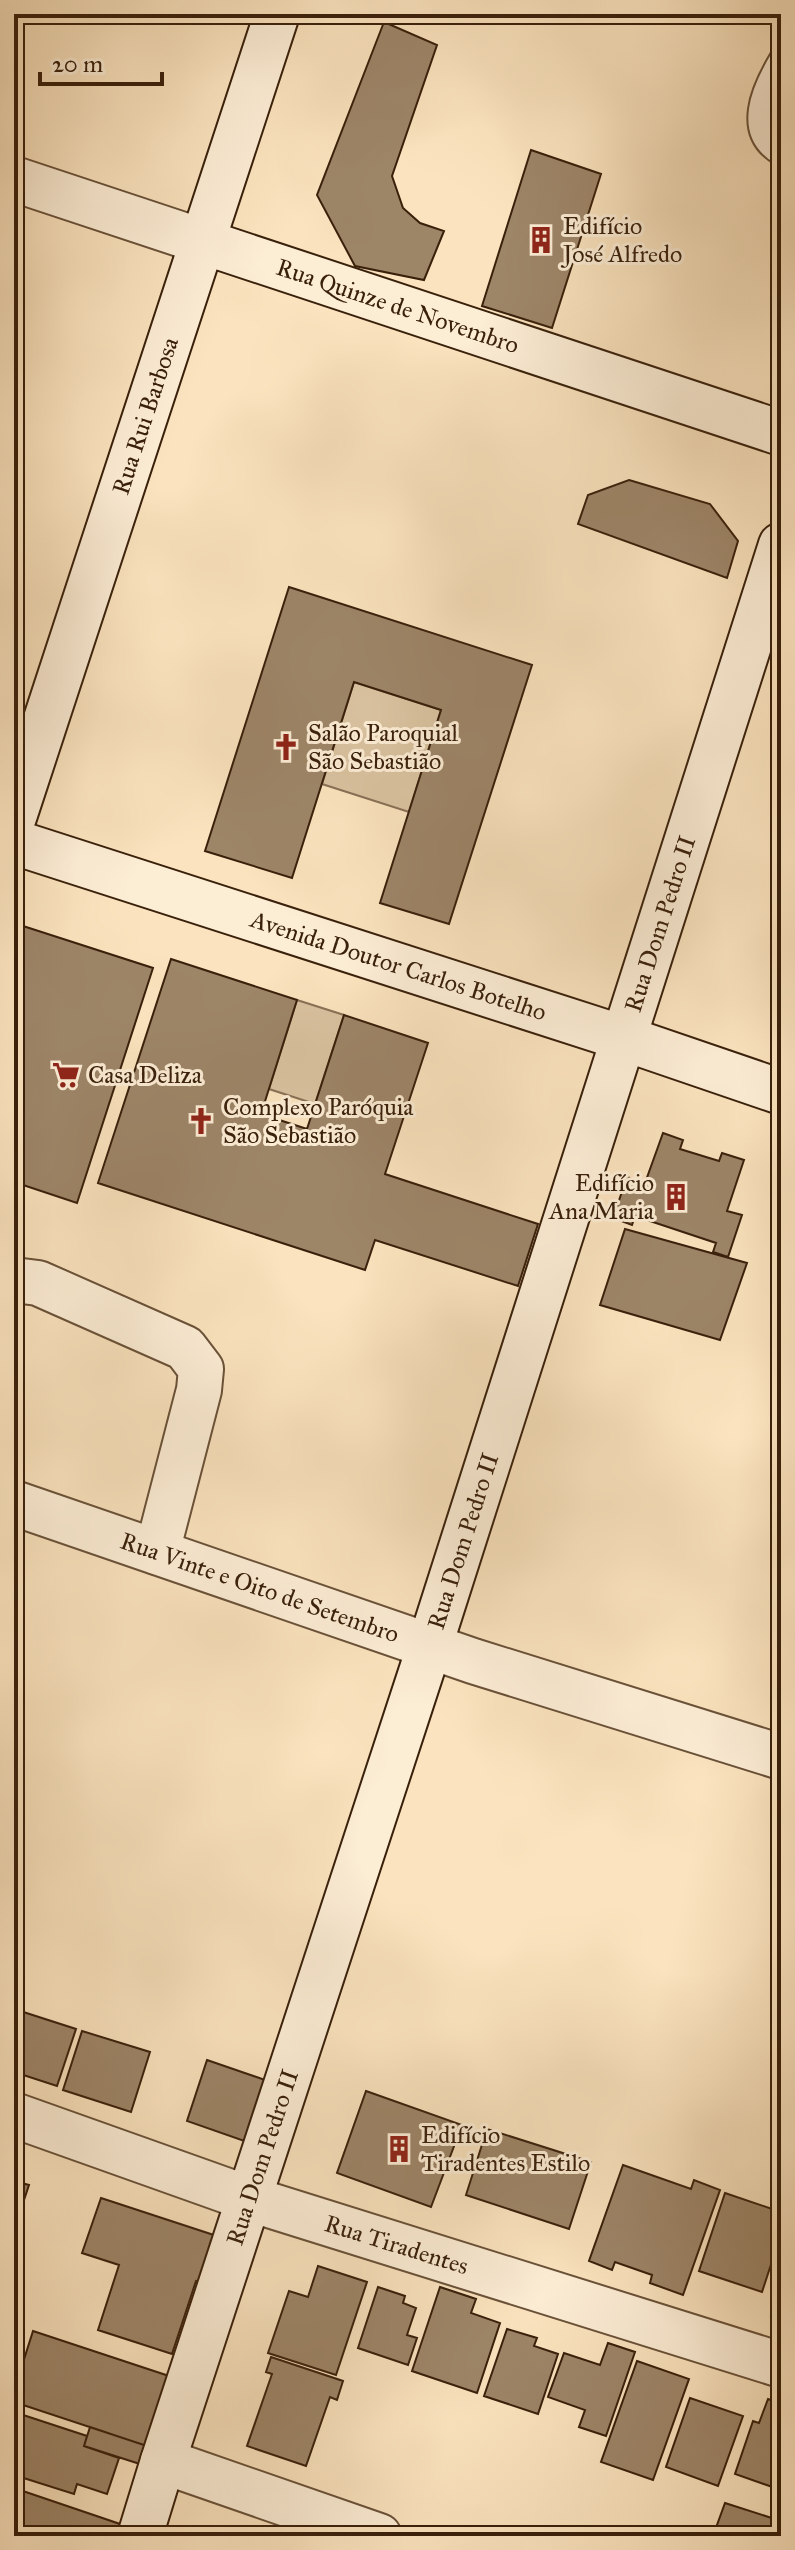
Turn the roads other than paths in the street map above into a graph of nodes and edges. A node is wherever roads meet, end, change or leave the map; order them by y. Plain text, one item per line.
1 (277, 14) edge
2 (781, 59) edge
3 (781, 154) edge
4 (14, 179) edge
5 (204, 242) junction
6 (781, 433) edge
7 (781, 545) edge
8 (14, 817) edge
9 (14, 842) edge
10 (623, 1038) junction
11 (781, 1092) edge
12 (14, 1280) edge
13 (14, 1503) edge
14 (157, 1552) junction
15 (430, 1645) junction
16 (781, 1757) edge
17 (14, 2115) edge
18 (250, 2199) junction
19 (781, 2365) edge
20 (163, 2461) junction
21 (140, 2536) edge
22 (379, 2536) edge

1 - 5 main road, Rua Rui Barbosa
2 - 3 lane
4 - 5 main road, Rua Quinze de Novembro
5 - 6 main road, Rua Quinze de Novembro
5 - 8 main road, Rua Rui Barbosa
7 - 10 main road, Rua Dom Pedro II
9 - 10 main road, Avenida Doutor Carlos Botelho
10 - 11 main road, Avenida Doutor Carlos Botelho
10 - 15 main road, Rua Dom Pedro II
12 - 14 main road
13 - 14 main road, Rua Vinte e Oito de Setembro
14 - 15 main road, Rua Vinte e Oito de Setembro
15 - 16 main road, Rua Vinte e Oito de Setembro
15 - 18 main road, Rua Dom Pedro II
17 - 18 main road, Rua Tiradentes
18 - 19 main road, Rua Tiradentes
18 - 20 main road, Rua Dom Pedro II
20 - 21 main road, Rua Dom Pedro II
20 - 22 main road

